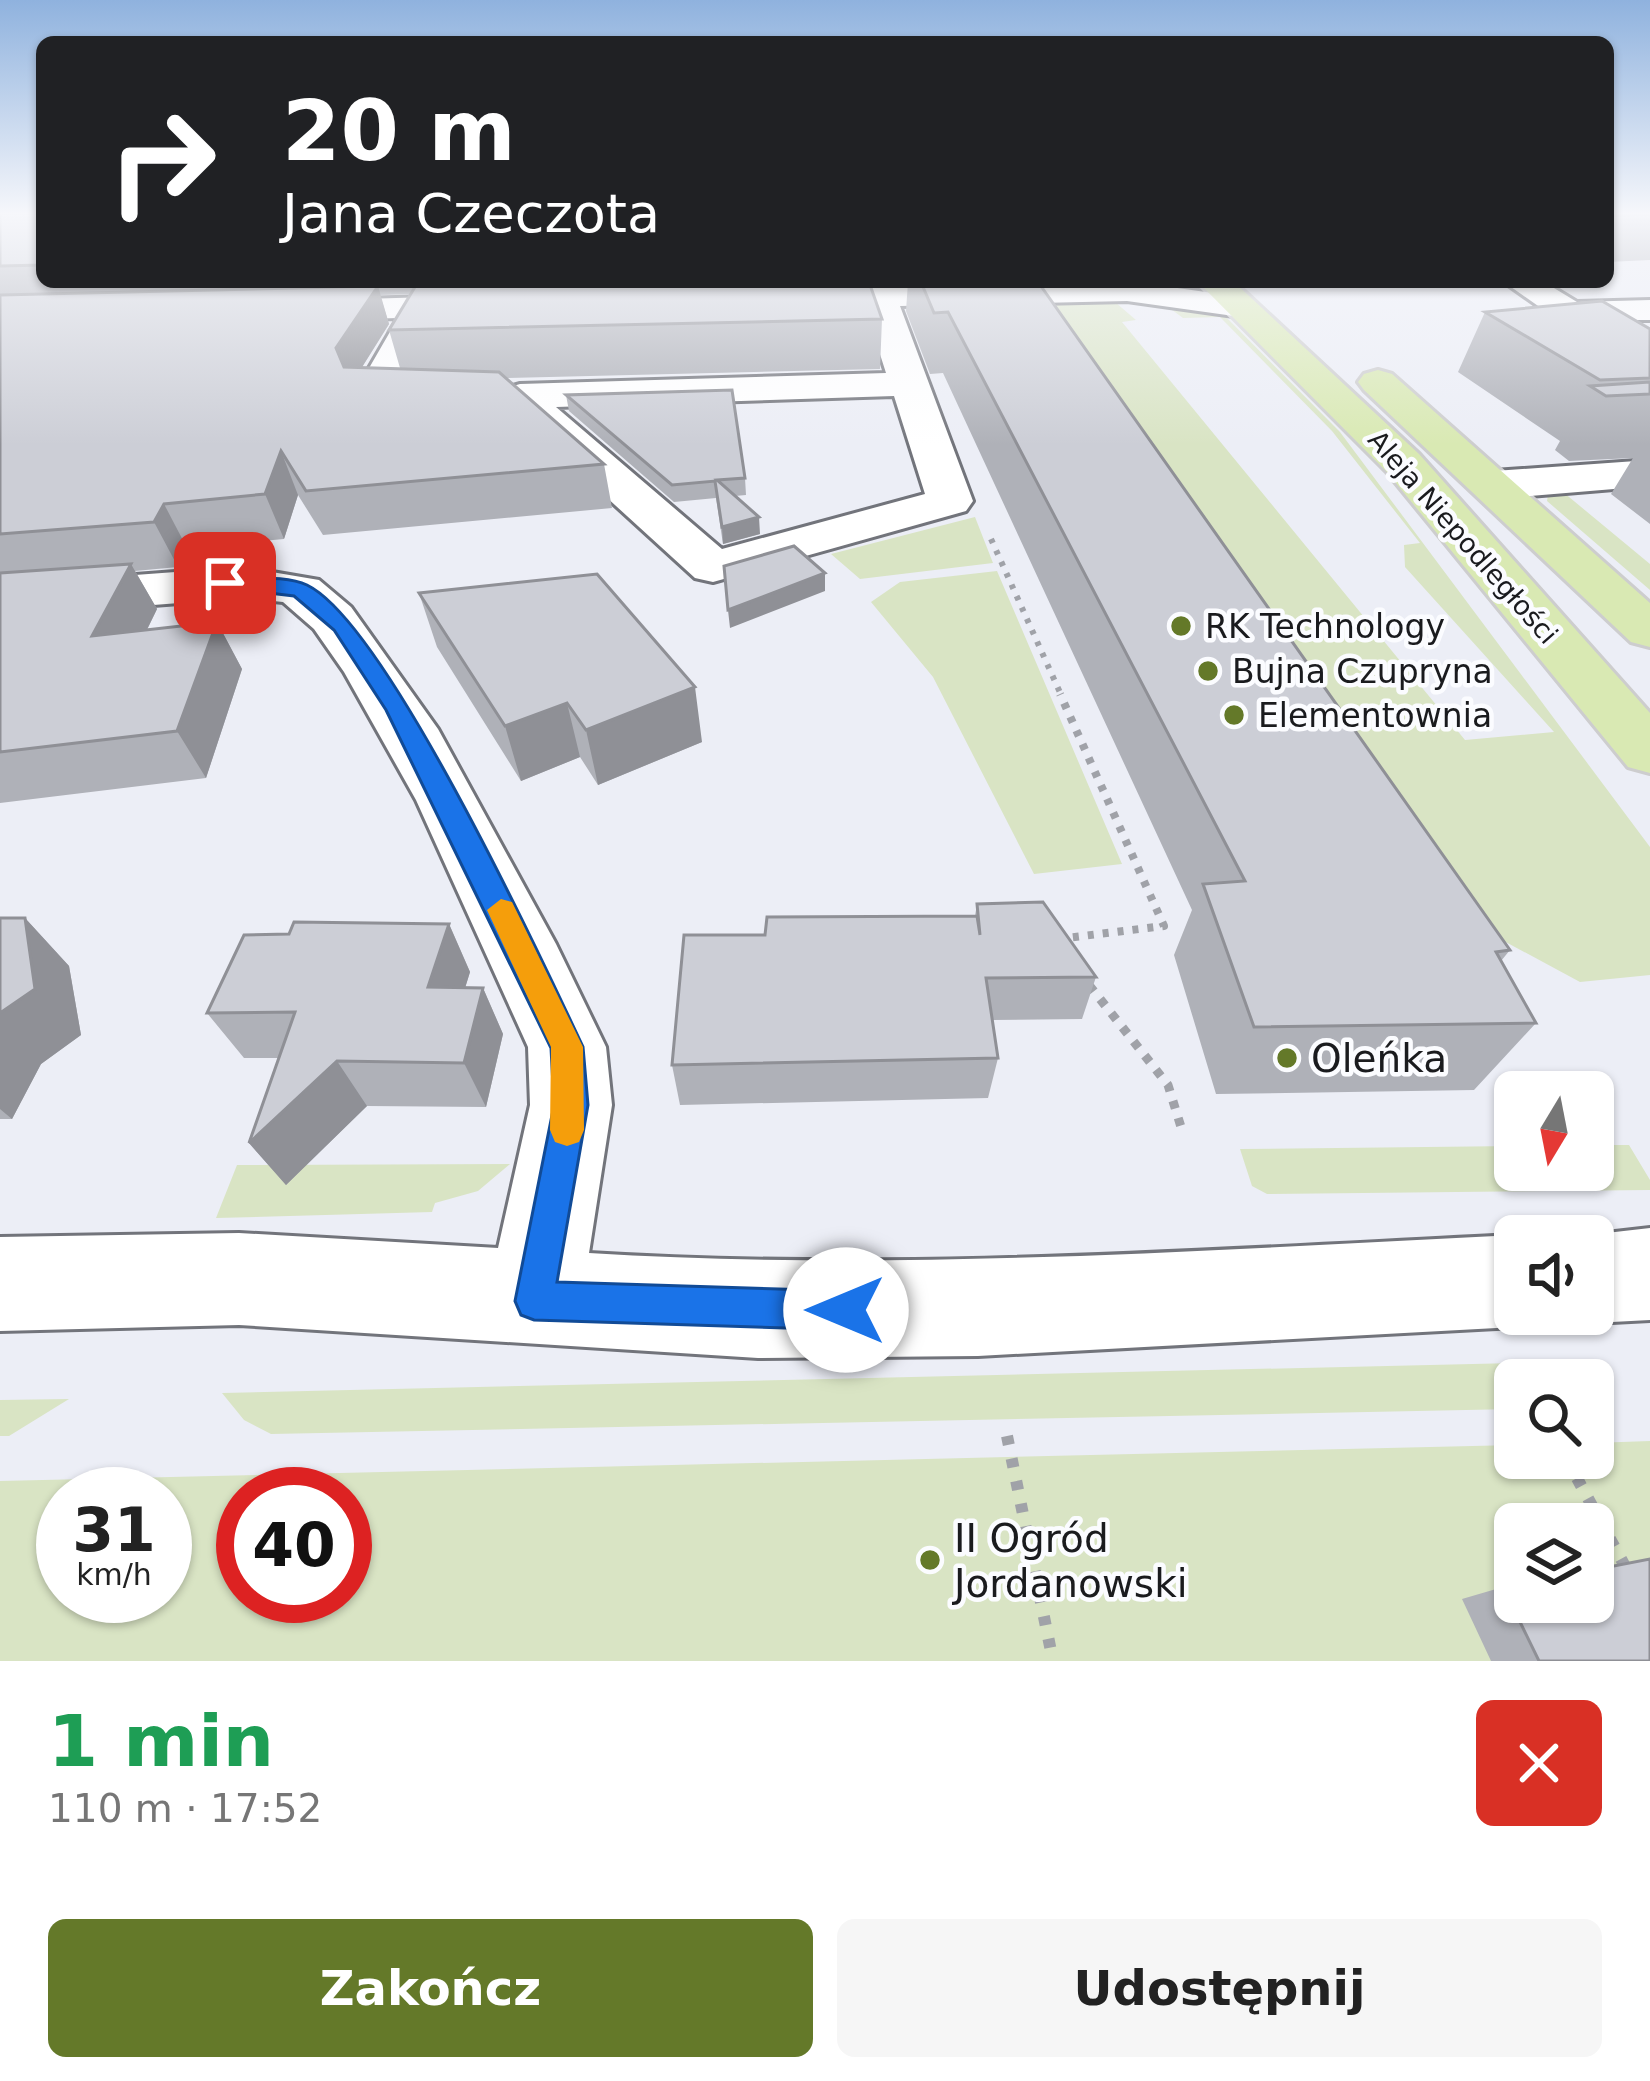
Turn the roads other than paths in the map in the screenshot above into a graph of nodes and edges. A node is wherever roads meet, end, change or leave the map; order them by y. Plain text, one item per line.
1 (1240, 290) edge
2 (1127, 291) joint
3 (1182, 291) edge
4 (1532, 291) edge
5 (378, 296) edge
6 (879, 297) junction
7 (744, 300) edge
8 (522, 304) edge
9 (421, 308) junction
10 (1650, 310) edge
11 (254, 312) edge
12 (910, 384) junction
13 (520, 397) junction
14 (1650, 473) edge
15 (1494, 485) junction
16 (0, 601) edge
17 (1650, 631) edge
18 (1650, 752) edge
19 (1650, 1274) edge
20 (1614, 1276) edge
21 (1494, 1282) edge
22 (0, 1284) edge
23 (534, 1301) junction

1 - 15 main road, Aleja Niepodległości
1 - 18 main road, Aleja Niepodległości
2 - 3 street
2 - 6 street
4 - 10 street
5 - 9 street
5 - 11 street
6 - 7 street
6 - 12 street
8 - 9 street
9 - 13 street
12 - 13 street
12 - 13 street
14 - 15 street
15 - 17 main road, Aleja Niepodległości
16 - 23 street
19 - 20 street
21 - 23 street
22 - 23 street

